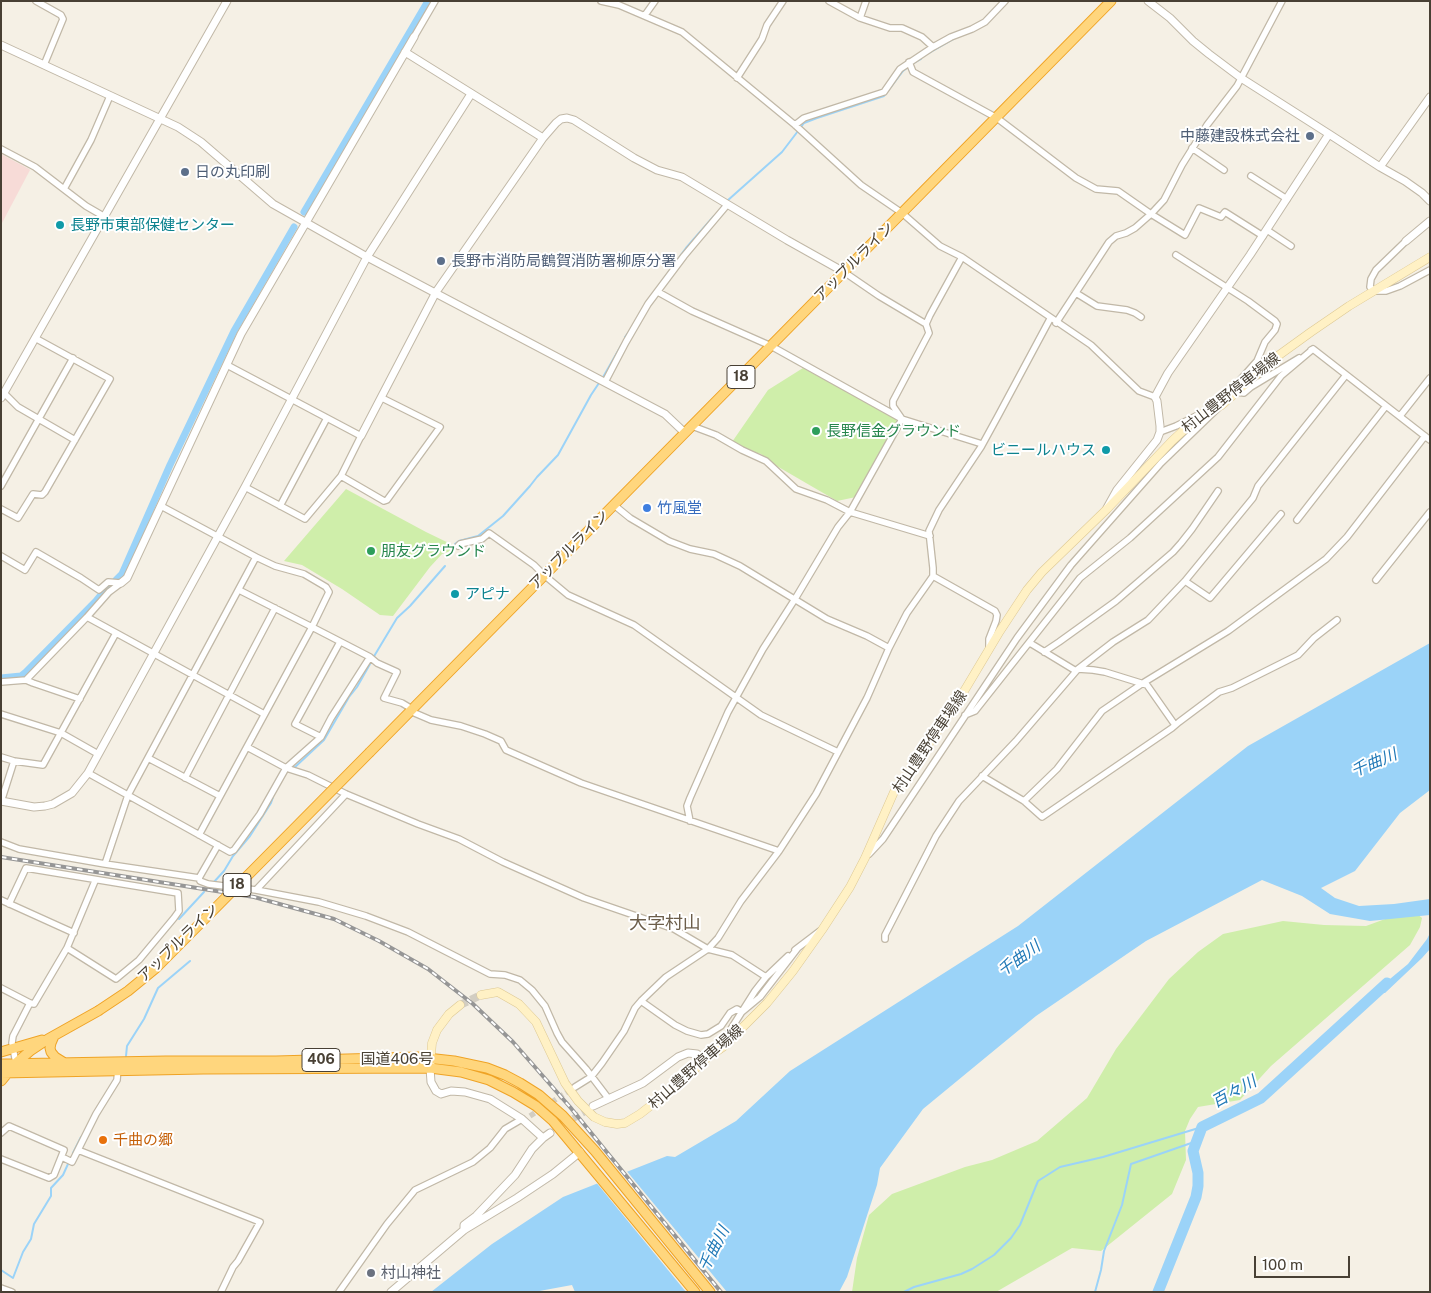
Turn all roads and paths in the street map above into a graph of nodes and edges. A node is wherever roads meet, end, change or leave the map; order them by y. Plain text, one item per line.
1 (36, 1) edge
2 (227, 1) edge
3 (435, 1) edge
4 (601, 1) edge
5 (655, 1) edge
6 (783, 1) edge
7 (829, 1) edge
8 (866, 1) edge
9 (1005, 1) edge
10 (1111, 1) edge
11 (1148, 1) edge
12 (1282, 1) edge
13 (646, 15) junction
14 (860, 18) junction
15 (414, 38) joint
16 (1, 45) edge
17 (933, 47) junction
18 (405, 52) junction
19 (909, 62) junction
20 (44, 65) junction
21 (738, 78) junction
22 (1241, 78) junction
23 (471, 94) junction
24 (110, 96) junction
25 (1430, 98) edge
26 (160, 118) junction
27 (997, 118) junction
28 (795, 125) junction
29 (1329, 134) junction
30 (543, 138) junction
31 (1192, 148) junction
32 (1, 149) edge
33 (1380, 167) junction
34 (1224, 170) dead end
35 (1250, 176) dead end
36 (64, 189) junction
37 (1287, 199) junction
38 (1430, 201) edge
39 (727, 205) junction
40 (902, 213) junction
41 (1151, 214) junction
42 (105, 217) junction
43 (1430, 221) edge
44 (306, 222) junction
45 (1265, 233) junction
46 (1406, 241) joint
47 (1291, 246) dead end
48 (1176, 255) dead end
49 (367, 257) junction
50 (962, 257) junction
51 (1430, 257) edge
52 (1430, 270) edge
53 (844, 272) junction
54 (1228, 288) junction
55 (1374, 291) junction
56 (436, 292) junction
57 (658, 292) junction
58 (1076, 293) junction
59 (1141, 317) dead end
60 (1050, 318) junction
61 (1056, 323) junction
62 (926, 324) junction
63 (35, 338) junction
64 (771, 346) junction
65 (1313, 349) junction
66 (73, 358) junction
67 (227, 365) junction
68 (1346, 375) junction
69 (1430, 378) edge
70 (605, 382) junction
71 (1236, 392) junction
72 (3, 396) edge
73 (1155, 397) junction
74 (382, 398) junction
75 (290, 399) junction
76 (1222, 405) junction
77 (1386, 406) junction
78 (1201, 414) junction
79 (1400, 416) junction
80 (327, 418) junction
81 (40, 419) junction
82 (902, 419) junction
83 (692, 426) junction
84 (1160, 432) junction
85 (685, 433) junction
86 (361, 436) junction
87 (1427, 438) edge
88 (75, 440) junction
89 (982, 444) junction
90 (341, 476) junction
91 (1, 486) edge
92 (245, 487) junction
93 (1218, 492) dead end
94 (614, 505) junction
95 (161, 506) junction
96 (280, 506) junction
97 (1, 509) edge
98 (1107, 509) junction
99 (850, 512) junction
100 (1430, 512) edge
101 (1281, 514) dead end
102 (1297, 520) dead end
103 (217, 536) junction
104 (930, 536) junction
105 (458, 546) dead end
106 (1, 556) edge
107 (256, 558) junction
108 (544, 575) junction
109 (933, 576) junction
110 (1185, 580) junction
111 (1376, 580) dead end
112 (121, 583) junction
113 (239, 590) junction
114 (795, 599) junction
115 (275, 608) junction
116 (87, 617) junction
117 (1337, 620) dead end
118 (312, 627) junction
119 (116, 633) junction
120 (340, 642) junction
121 (1030, 642) junction
122 (889, 648) junction
123 (989, 650) junction
124 (1044, 652) junction
125 (154, 653) junction
126 (370, 657) junction
127 (1077, 670) junction
128 (193, 675) junction
129 (26, 680) junction
130 (1, 682) edge
131 (1143, 683) junction
132 (230, 695) junction
133 (737, 698) junction
134 (80, 699) junction
135 (411, 710) junction
136 (1, 714) edge
137 (264, 714) junction
138 (965, 716) junction
139 (1175, 725) junction
140 (61, 733) junction
141 (321, 737) junction
142 (247, 746) junction
143 (838, 752) junction
144 (98, 754) junction
145 (1, 757) edge
146 (148, 758) junction
147 (14, 761) junction
148 (286, 768) junction
149 (88, 773) junction
150 (982, 776) junction
151 (185, 778) junction
152 (346, 794) junction
153 (128, 795) junction
154 (220, 796) junction
155 (1024, 801) junction
156 (1, 802) edge
157 (690, 821) junction
158 (199, 835) junction
159 (1, 842) edge
160 (218, 845) junction
161 (779, 851) junction
162 (865, 858) junction
163 (105, 864) junction
164 (199, 878) junction
165 (95, 880) junction
166 (256, 890) junction
167 (1, 900) edge
168 (9, 904) junction
169 (822, 930) junction
170 (74, 933) junction
171 (885, 939) dead end
172 (67, 948) junction
173 (708, 949) junction
174 (797, 949) junction
175 (766, 977) junction
176 (1, 988) edge
177 (481, 994) tunnel mouth
178 (640, 1001) junction
179 (30, 1003) junction
180 (460, 1005) tunnel mouth
181 (742, 1012) junction
182 (51, 1038) junction
183 (723, 1046) junction
184 (13, 1049) junction
185 (1, 1052) edge
186 (430, 1058) junction
187 (704, 1060) junction
188 (118, 1061) junction
189 (64, 1062) junction
190 (16, 1063) junction
191 (1, 1064) edge
192 (430, 1068) junction
193 (118, 1072) junction
194 (4, 1073) edge
195 (591, 1077) junction
196 (1, 1081) edge
197 (575, 1086) tunnel mouth
198 (608, 1098) junction
199 (593, 1106) tunnel mouth
200 (530, 1116) tunnel mouth
201 (522, 1119) junction
202 (1, 1133) edge
203 (550, 1133) tunnel mouth
204 (543, 1138) junction
205 (78, 1150) junction
206 (582, 1155) junction
207 (62, 1158) junction
208 (1, 1159) edge
209 (464, 1230) junction
210 (1, 1288) edge
211 (12, 1292) edge
212 (221, 1292) edge
213 (339, 1292) edge
214 (392, 1292) edge
215 (695, 1292) edge
216 (710, 1292) edge

1 - 20 street
2 - 26 street
3 - 15 street
4 - 13 street
5 - 13 street
6 - 21 street
7 - 14 street
8 - 14 street
9 - 17 street
10 - 27 highway, アップルライン / 18
11 - 22 street
12 - 22 street
13 - 21 street
14 - 17 street
15 - 18 street
16 - 20 street
17 - 19 street
18 - 23 street
18 - 44 street
19 - 27 street
19 - 28 street
20 - 24 street
21 - 28 street
22 - 29 street
22 - 31 street
23 - 30 street
23 - 49 street
24 - 26 street
24 - 36 street
25 - 33 street
26 - 42 street
26 - 44 street
27 - 40 highway, アップルライン / 18
27 - 41 street
28 - 40 street
29 - 33 street
29 - 37 street
30 - 39 street
30 - 56 street
31 - 34 street
31 - 41 street
32 - 36 street
33 - 38 street
35 - 37 street
36 - 42 street
37 - 45 street
39 - 53 street
39 - 57 street
40 - 50 street
40 - 53 highway, アップルライン / 18
41 - 45 street
41 - 58 street
42 - 63 street
43 - 46 street
44 - 49 street
44 - 67 street
45 - 47 street
45 - 54 street
46 - 55 street
48 - 54 street
49 - 56 street
49 - 75 street
50 - 60 street
50 - 62 street
51 - 55 main road, 村山豊野停車場線
52 - 55 street
53 - 62 street
53 - 64 highway, アップルライン / 18
54 - 71 street
54 - 73 street
55 - 71 main road, 村山豊野停車場線
56 - 70 street
56 - 74 street
57 - 64 street
57 - 70 street
58 - 59 street
58 - 61 street
60 - 61 street
60 - 89 street
61 - 73 street
62 - 82 street
63 - 66 street
63 - 72 street
64 - 82 street
64 - 83 highway, アップルライン / 18
65 - 68 street
65 - 71 street
65 - 121 street
66 - 81 street
66 - 88 street
67 - 75 street
67 - 95 street
68 - 77 street
68 - 110 street
69 - 79 street
70 - 85 street
71 - 76 main road, 村山豊野停車場線
72 - 81 street
73 - 84 street
74 - 86 street
74 - 90 street
75 - 80 street
75 - 92 street
76 - 78 main road, 村山豊野停車場線
76 - 138 street
77 - 79 street
77 - 102 street
78 - 84 street
78 - 98 main road, 村山豊野停車場線
79 - 87 street
80 - 86 street
80 - 96 street
81 - 88 street
81 - 91 street
82 - 89 street
82 - 99 street
83 - 85 highway, アップルライン / 18
83 - 99 street
84 - 98 street
85 - 94 highway, アップルライン / 18
86 - 90 street
87 - 131 street
88 - 97 street
89 - 104 street
90 - 96 street
92 - 96 street
92 - 103 street
93 - 124 street
94 - 108 highway, アップルライン / 18
94 - 114 street
95 - 103 street
95 - 112 street
98 - 123 main road, 村山豊野停車場線
99 - 104 street
99 - 114 street
100 - 111 street
101 - 110 street
103 - 107 street
103 - 125 street
104 - 109 street
105 - 108 street
106 - 112 street
107 - 113 street
107 - 118 street
108 - 133 street
108 - 135 highway, アップルライン / 18
109 - 122 street
109 - 123 street
110 - 127 street
112 - 116 street
113 - 115 street
113 - 128 street
114 - 122 street
114 - 133 street
115 - 118 street
115 - 132 street
116 - 119 street
116 - 129 street
117 - 139 street
118 - 120 street
118 - 137 street
119 - 125 street
119 - 134 street
120 - 126 street
120 - 141 street
121 - 124 street
121 - 138 street
122 - 143 street
123 - 162 main road, 村山豊野停車場線
124 - 127 street
125 - 128 street
125 - 144 street
126 - 135 street
126 - 141 street
127 - 131 street
127 - 150 street
128 - 132 street
128 - 146 street
129 - 130 street
129 - 134 street
131 - 139 street
131 - 155 street
132 - 137 street
132 - 151 street
133 - 143 street
133 - 157 street
134 - 140 street
135 - 157 street
135 - 182 highway, アップルライン / 18, bridge
136 - 140 street
137 - 142 street
138 - 162 street
139 - 155 street
140 - 144 street
140 - 147 street
141 - 148 street
142 - 148 street
142 - 154 street
143 - 161 street
144 - 149 street
145 - 147 street
146 - 151 street
146 - 153 street
147 - 156 street
148 - 152 street
148 - 160 street
149 - 153 street
149 - 156 street
150 - 155 street
150 - 171 street
151 - 154 street
152 - 166 street
152 - 173 street
153 - 158 street
153 - 163 street
154 - 158 street
157 - 161 street
158 - 160 street
159 - 163 street
160 - 164 street
161 - 173 street
162 - 169 main road, 村山豊野停車場線
163 - 164 street
164 - 166 street
165 - 168 street
165 - 170 street
165 - 172 street
166 - 195 street
167 - 168 street
168 - 170 street
169 - 174 street
169 - 183 main road, 村山豊野停車場線
170 - 172 street
172 - 179 street
173 - 175 street
173 - 178 street
174 - 175 street
174 - 181 street
175 - 181 street
176 - 179 street
177 - 187 main road, 村山豊野停車場線
178 - 181 street
178 - 195 street
179 - 184 street
180 - 186 main road
181 - 183 street
182 - 184 highway
182 - 189 highway
182 - 190 highway, アップルライン / 18
183 - 187 main road, 村山豊野停車場線
184 - 185 highway
184 - 190 street
186 - 188 highway, 国道406号 / 406
186 - 192 main road
186 - 216 highway, 国道406号 / 406
187 - 198 street
188 - 189 highway, 国道406号 / 406
188 - 193 street
189 - 190 highway, 国道406号 / 406
190 - 191 highway, 国道406号
190 - 194 highway, アップルライン / 18
192 - 193 highway, 国道406号 / 406
192 - 201 street
192 - 206 highway, 国道406号 / 406
193 - 194 highway, 国道406号 / 406
193 - 205 street
194 - 196 highway, 18
195 - 197 street
195 - 198 street
198 - 199 street
200 - 201 street
201 - 204 street
201 - 213 street
202 - 207 street
203 - 204 street
204 - 209 street
205 - 207 street
205 - 212 street
206 - 209 street
206 - 215 highway, 国道406号 / 406
207 - 208 street
209 - 214 street
210 - 211 street

